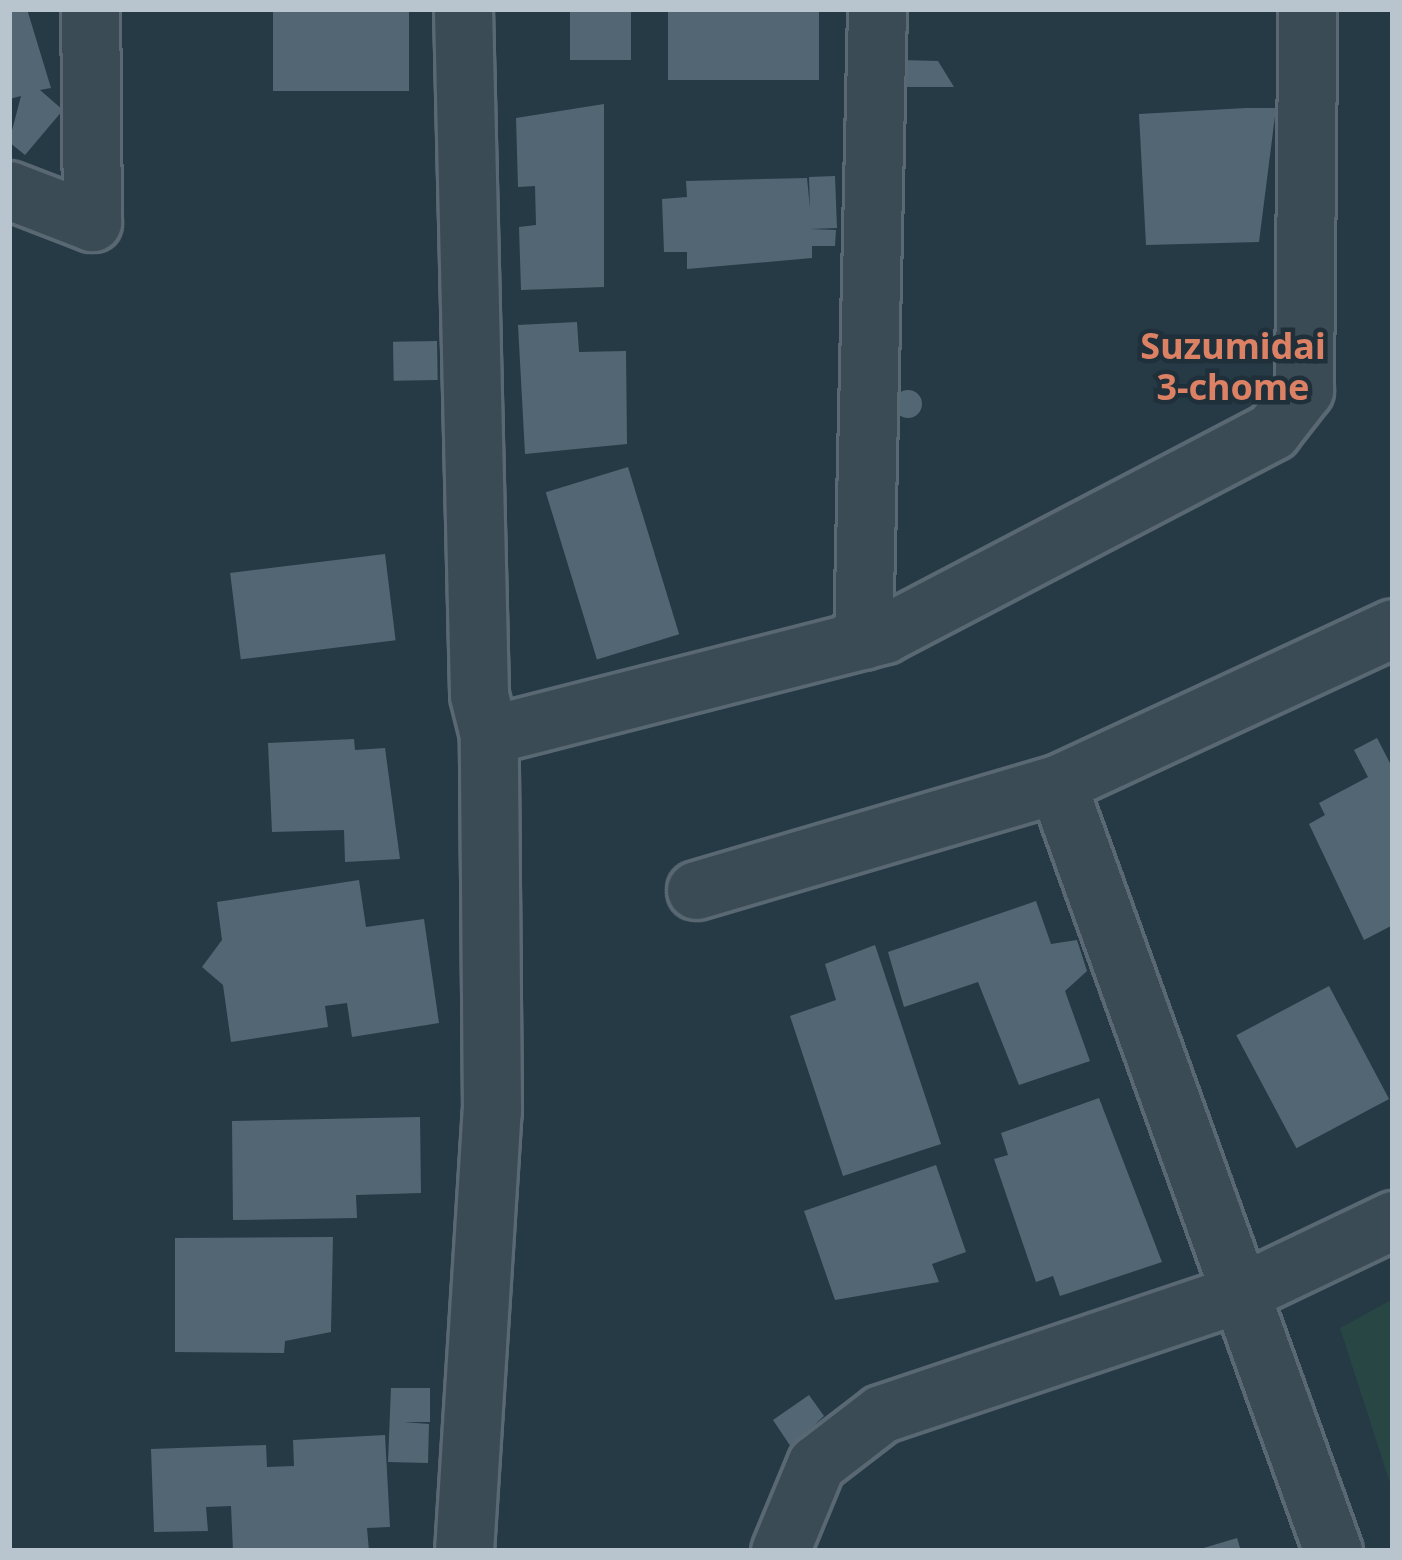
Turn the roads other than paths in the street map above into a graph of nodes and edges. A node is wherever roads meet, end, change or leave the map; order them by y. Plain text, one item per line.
1 (90, 9) edge
2 (463, 9) edge
3 (877, 9) edge
4 (1307, 9) edge
5 (9, 190) edge
6 (1393, 628) edge
7 (863, 640) junction
8 (489, 735) junction
9 (1058, 784) junction
10 (696, 890) dead end
11 (1393, 1220) edge
12 (1240, 1293) junction
13 (464, 1551) edge
14 (780, 1551) edge
15 (1333, 1551) edge

1 - 5 street
2 - 8 street
3 - 7 street
4 - 7 street
6 - 9 street
7 - 8 street
8 - 13 street
9 - 10 street
9 - 12 street
11 - 12 street
12 - 14 street
12 - 15 street

